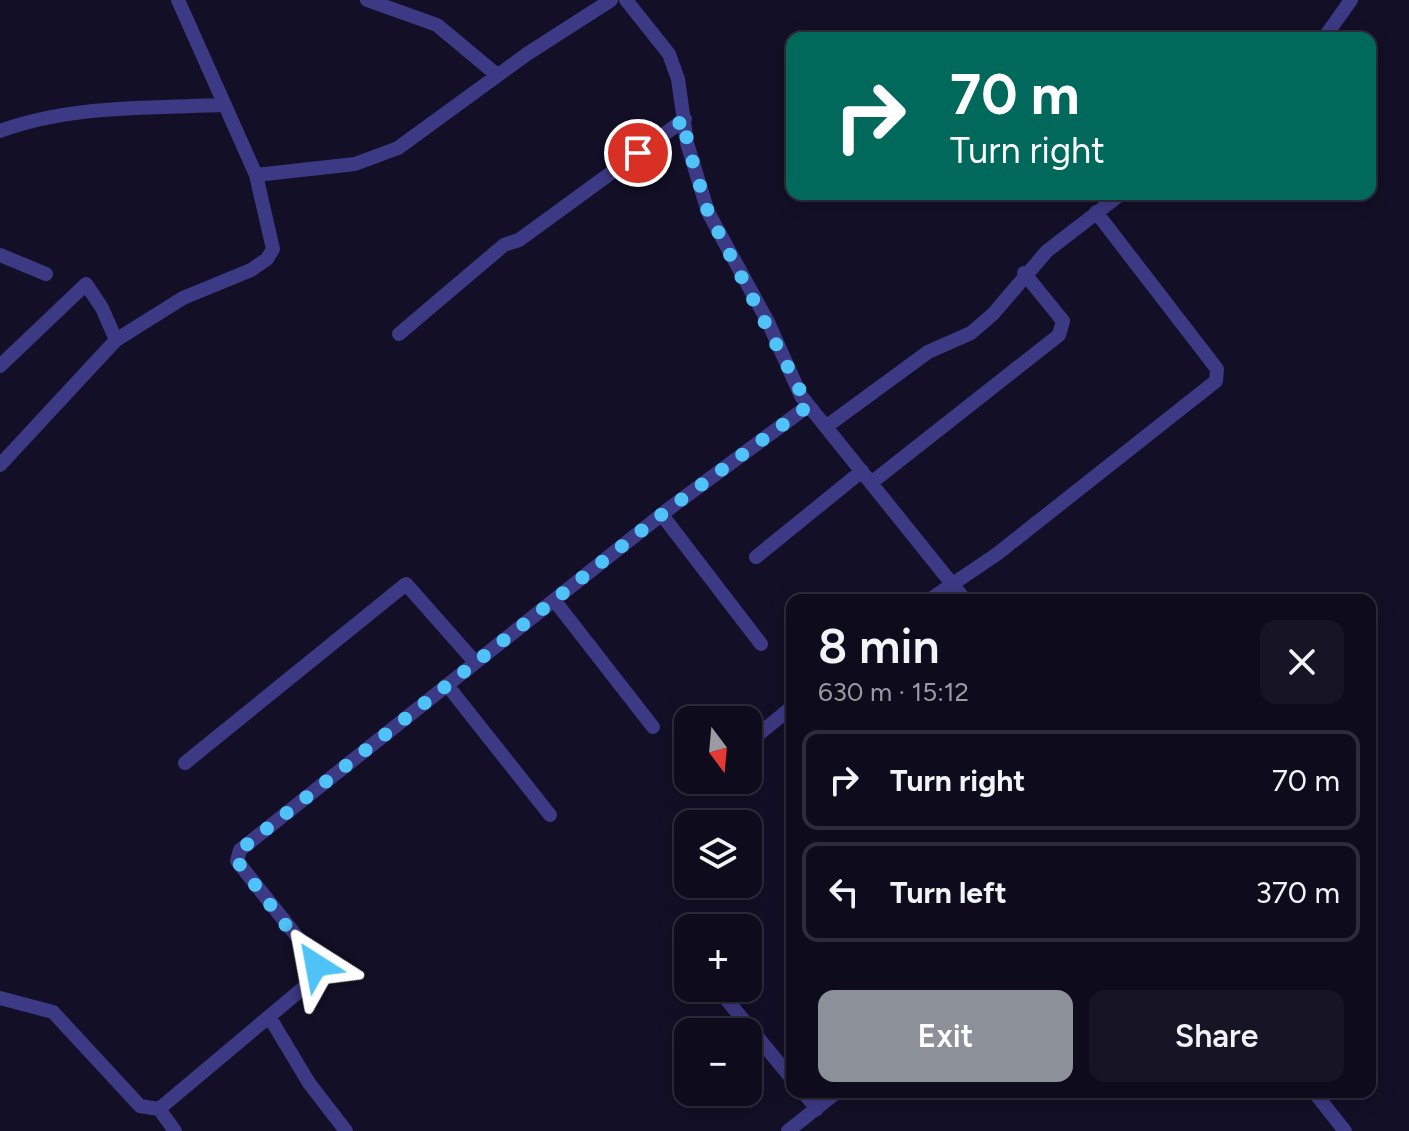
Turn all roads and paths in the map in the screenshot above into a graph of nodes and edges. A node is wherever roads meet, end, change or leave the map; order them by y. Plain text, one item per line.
1 (178, 0) edge
2 (367, 0) edge
3 (611, 0) edge
4 (626, 0) edge
5 (1351, 0) edge
6 (1328, 32) edge
7 (497, 75) junction
8 (225, 105) junction
9 (685, 119) junction
10 (0, 131) edge
11 (256, 175) junction
12 (1113, 200) edge
13 (1096, 212) junction
14 (0, 255) edge
15 (1024, 273) junction
16 (46, 274) dead end
17 (399, 334) dead end
18 (116, 340) junction
19 (0, 366) edge
20 (808, 406) junction
21 (827, 426) junction
22 (0, 465) edge
23 (866, 477) junction
24 (662, 515) junction
25 (756, 557) dead end
26 (950, 584) junction
27 (937, 594) edge
28 (959, 594) edge
29 (554, 600) junction
30 (761, 644) dead end
31 (475, 662) junction
32 (447, 685) junction
33 (786, 712) edge
34 (653, 727) dead end
35 (762, 732) edge
36 (185, 763) dead end
37 (550, 815) dead end
38 (0, 998) edge
39 (729, 1002) edge
40 (270, 1018) junction
41 (786, 1072) edge
42 (808, 1098) edge
43 (830, 1098) edge
44 (1319, 1098) edge
45 (159, 1109) junction
46 (817, 1109) junction
47 (175, 1131) edge
48 (346, 1131) edge
49 (788, 1131) edge
50 (1345, 1131) edge

1 - 8 street
2 - 7 street
3 - 7 street
4 - 9 street
5 - 6 street
7 - 11 street
8 - 10 street
8 - 11 street
9 - 17 street
9 - 20 street
11 - 18 street
12 - 13 street
13 - 15 street
13 - 26 street
14 - 16 street
15 - 21 street
15 - 23 street
18 - 19 street
18 - 22 street
20 - 21 street
20 - 24 street
21 - 23 street
23 - 25 street
23 - 26 street
24 - 29 street
24 - 30 street
26 - 27 street
26 - 28 street
29 - 31 street
29 - 34 street
31 - 32 street
31 - 36 street
32 - 37 street
32 - 40 street
33 - 35 street
38 - 45 street
39 - 41 street
40 - 45 street
40 - 48 street
42 - 46 street
43 - 46 street
44 - 50 street
45 - 47 street
46 - 49 street

